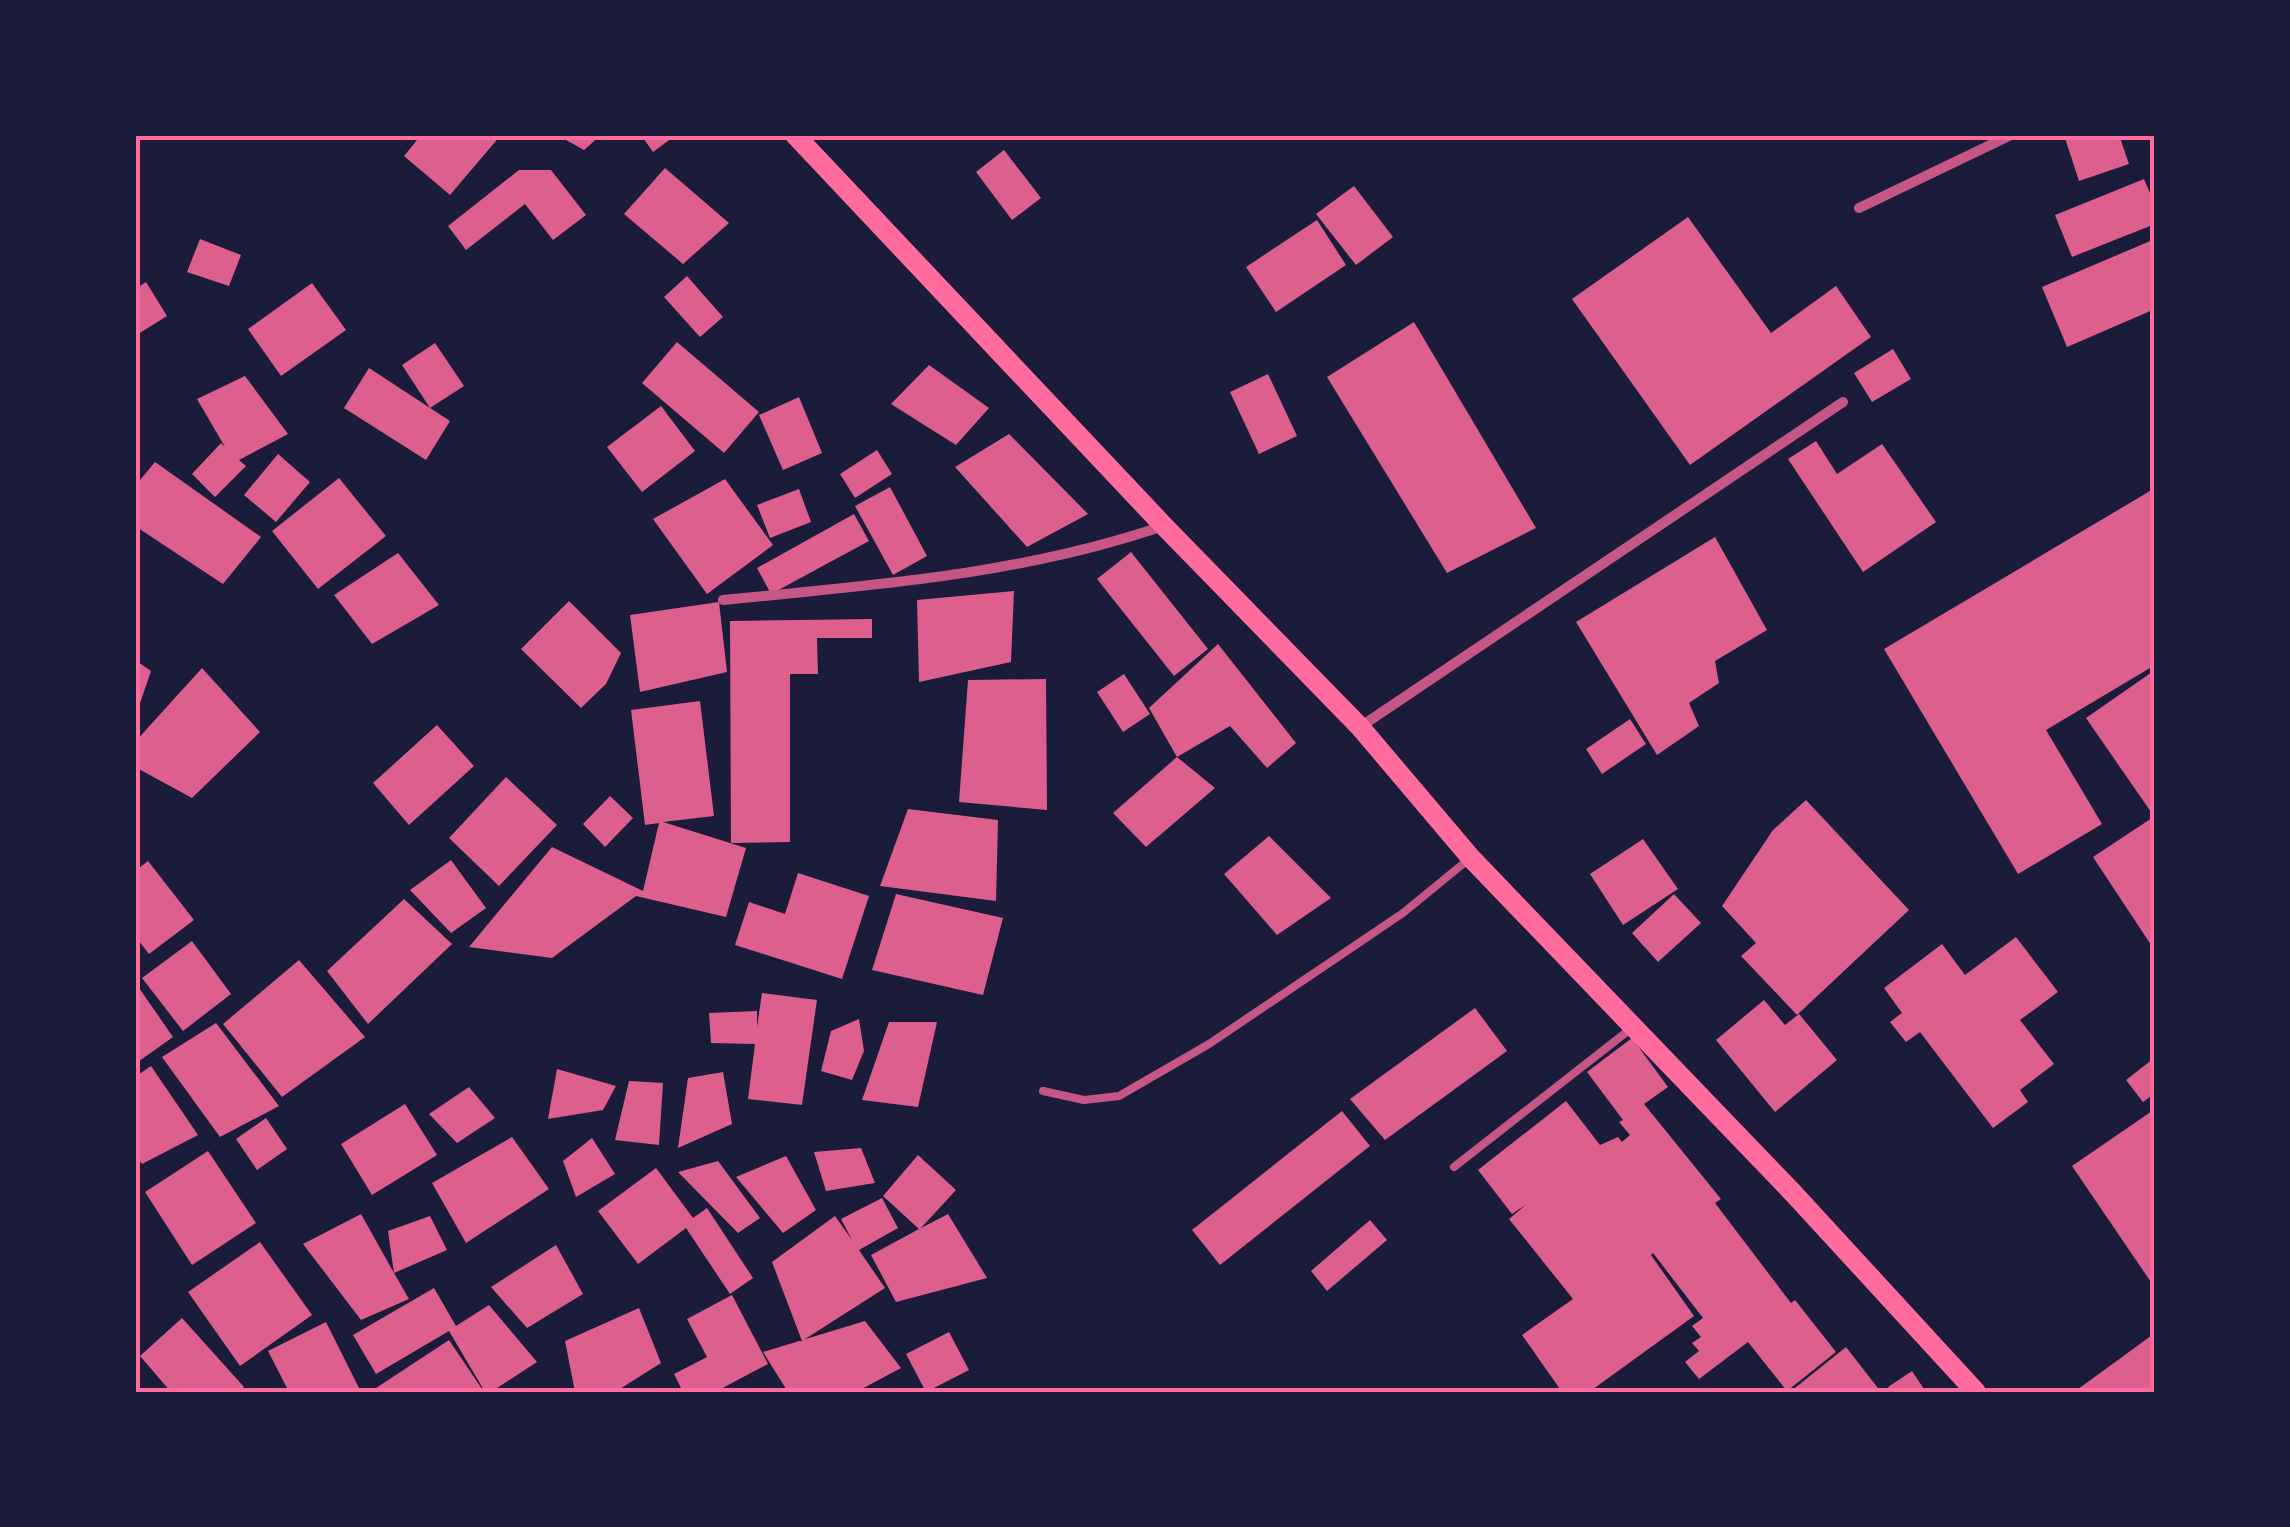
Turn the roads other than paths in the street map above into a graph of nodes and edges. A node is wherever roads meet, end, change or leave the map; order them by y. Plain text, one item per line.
1 (795, 135) edge
2 (2011, 135) edge
3 (1860, 208) dead end
4 (1842, 402) dead end
5 (1164, 525) junction
6 (723, 600) dead end
7 (1360, 727) junction
8 (1471, 858) junction
9 (1633, 1027) junction
10 (1043, 1091) dead end
11 (1454, 1167) dead end
12 (1976, 1392) edge

1 - 5 main road
2 - 3 street
4 - 7 street
5 - 6 street
5 - 7 main road
7 - 8 main road
8 - 9 main road
8 - 10 lane
9 - 11 lane
9 - 12 main road

